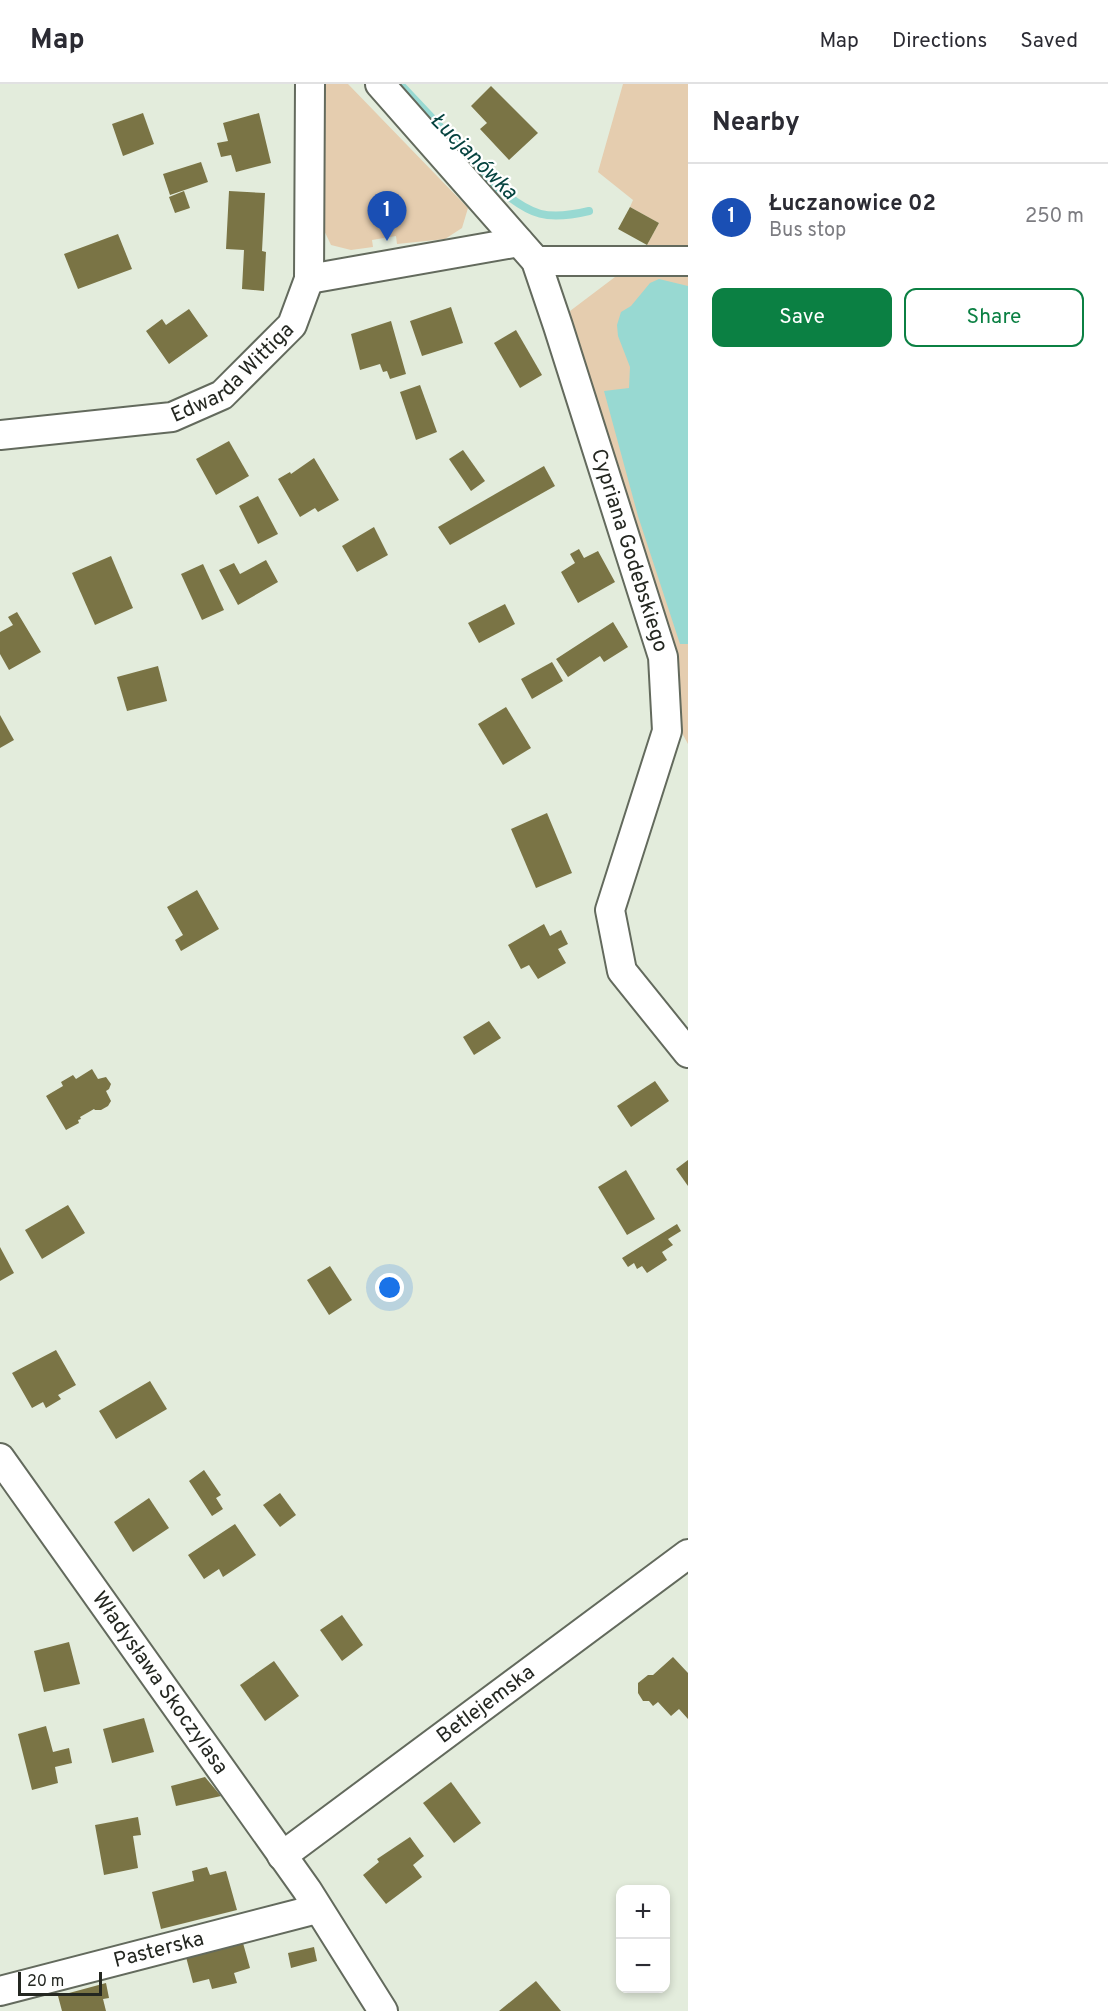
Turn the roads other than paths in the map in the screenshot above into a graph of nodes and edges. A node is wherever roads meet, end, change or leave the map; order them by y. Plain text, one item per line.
1 (310, 84) edge
2 (380, 84) edge
3 (527, 252) junction
4 (688, 261) edge
5 (309, 279) junction
6 (0, 435) edge
7 (688, 1053) edge
8 (0, 1458) edge
9 (688, 1554) edge
10 (282, 1856) junction
11 (317, 1909) junction
12 (0, 1991) edge
13 (383, 2011) edge

1 - 5 street, Edwarda Wittiga
2 - 3 street, Cypriana Godebskiego
3 - 4 street
3 - 5 street
3 - 7 street, Cypriana Godebskiego
5 - 6 street, Edwarda Wittiga
8 - 10 street, Władysława Skoczylasa
9 - 10 street, Betlejemska
10 - 11 street, Władysława Skoczylasa
11 - 12 street, Pasterska
11 - 13 street, Władysława Skoczylasa

